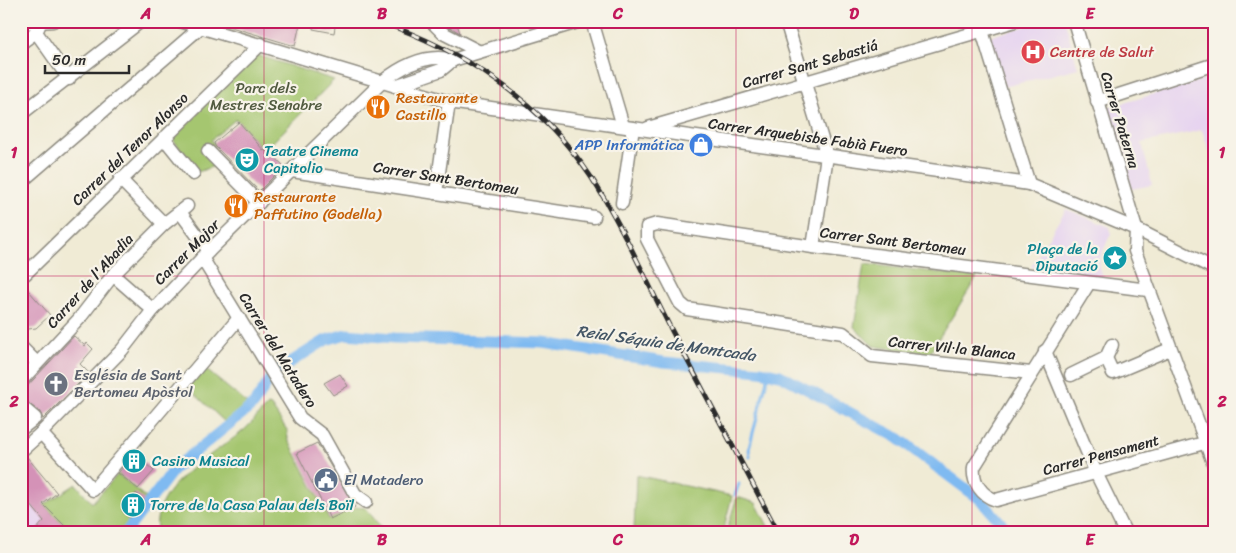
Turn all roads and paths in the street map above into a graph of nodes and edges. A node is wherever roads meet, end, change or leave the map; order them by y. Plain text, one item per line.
1 (141, 21) edge
2 (180, 21) edge
3 (431, 21) edge
4 (581, 21) edge
5 (592, 21) edge
6 (786, 21) edge
7 (1015, 21) edge
8 (1074, 21) edge
9 (21, 23) edge
10 (43, 25) edge
11 (202, 26) junction
12 (981, 26) edge
13 (21, 43) edge
14 (261, 44) junction
15 (478, 51) junction
16 (453, 60) junction
17 (1215, 64) edge
18 (69, 79) junction
19 (382, 82) junction
20 (805, 82) junction
21 (395, 86) junction
22 (449, 102) junction
23 (1097, 102) junction
24 (21, 114) edge
25 (633, 128) junction
26 (164, 138) junction
27 (208, 152) dead end
28 (827, 156) junction
29 (292, 171) junction
30 (193, 174) dead end
31 (120, 179) junction
32 (21, 182) edge
33 (1029, 184) junction
34 (436, 193) junction
35 (259, 203) junction
36 (622, 203) dead end
37 (184, 209) joint
38 (594, 217) dead end
39 (164, 224) junction
40 (1136, 228) junction
41 (647, 239) joint
42 (813, 247) junction
43 (205, 255) junction
44 (1215, 269) edge
45 (21, 273) edge
46 (113, 275) junction
47 (1089, 284) junction
48 (1148, 290) junction
49 (153, 310) junction
50 (239, 318) junction
51 (1112, 345) dead end
52 (21, 347) edge
53 (1170, 349) junction
54 (1045, 351) junction
55 (1106, 358) junction
56 (37, 363) junction
57 (1031, 373) junction
58 (1071, 375) dead end
59 (22, 379) edge
60 (21, 406) edge
61 (21, 429) edge
62 (42, 434) junction
63 (1210, 442) edge
64 (21, 451) edge
65 (1215, 468) edge
66 (1096, 473) junction
67 (366, 502) dead end
68 (1125, 532) edge

1 - 18 street
2 - 11 street, Carrer Arquebisbe Fabià Fuero
3 - 15 street
4 - 15 street
5 - 25 street
6 - 20 street
7 - 12 street, Carrer Sant Sebastiá
8 - 23 street, Carrer Paterna
9 - 10 street
10 - 13 street
10 - 18 street
11 - 14 street, Carrer Arquebisbe Fabià Fuero
11 - 32 street
12 - 20 street, Carrer Sant Sebastiá
12 - 33 street
14 - 19 street, Carrer Arquebisbe Fabià Fuero
14 - 26 street, Carrer del Tenor Alonso
15 - 16 street
16 - 19 street, Carrer Major
16 - 21 street
17 - 23 street
18 - 24 street
19 - 21 street, Carrer Arquebisbe Fabià Fuero
19 - 29 street, Carrer Major
20 - 25 street, Carrer Sant Sebastiá
20 - 28 street
21 - 22 street, Carrer Arquebisbe Fabià Fuero
22 - 25 street, Carrer Arquebisbe Fabià Fuero
22 - 34 street
23 - 40 street, Carrer Paterna
25 - 28 street, Carrer Arquebisbe Fabià Fuero
25 - 36 street
26 - 30 street
26 - 31 street, Carrer del Tenor Alonso
27 - 35 street
28 - 33 street, Carrer Arquebisbe Fabià Fuero
28 - 42 street
29 - 34 street, Carrer Sant Bertomeu
29 - 35 street, Carrer Major
31 - 39 street
31 - 45 street, Carrer del Tenor Alonso
33 - 40 street, Carrer Arquebisbe Fabià Fuero
34 - 38 street, Carrer Sant Bertomeu
35 - 43 street, Carrer Major
37 - 39 street, Carrer de l'Abadia
37 - 43 street, Carrer del Matadero
39 - 46 street, Carrer de l'Abadia
40 - 44 street, Carrer Arquebisbe Fabià Fuero
40 - 48 street, Carrer Paterna
41 - 42 street, Carrer Sant Bertomeu
41 - 57 street, Carrer Vil·la Blanca
42 - 47 street, Carrer Sant Bertomeu
43 - 49 street, Carrer Major
43 - 50 street, Carrer del Matadero
46 - 49 street
46 - 56 street, Carrer de l'Abadia
47 - 48 street, Carrer Sant Bertomeu
47 - 54 street
48 - 53 street, Carrer Paterna
49 - 62 street, Carrer Major
50 - 62 street
50 - 67 street, Carrer del Matadero
51 - 55 street
52 - 56 street
53 - 55 street
53 - 63 street, Carrer Paterna
54 - 57 street
54 - 66 street
55 - 58 street
56 - 59 street, Carrer de l'Abadia
57 - 66 street, Carrer Pensament
60 - 61 street
62 - 64 street, Carrer Major
63 - 65 street, Carrer Paterna
63 - 66 street, Carrer Pensament
66 - 68 street

